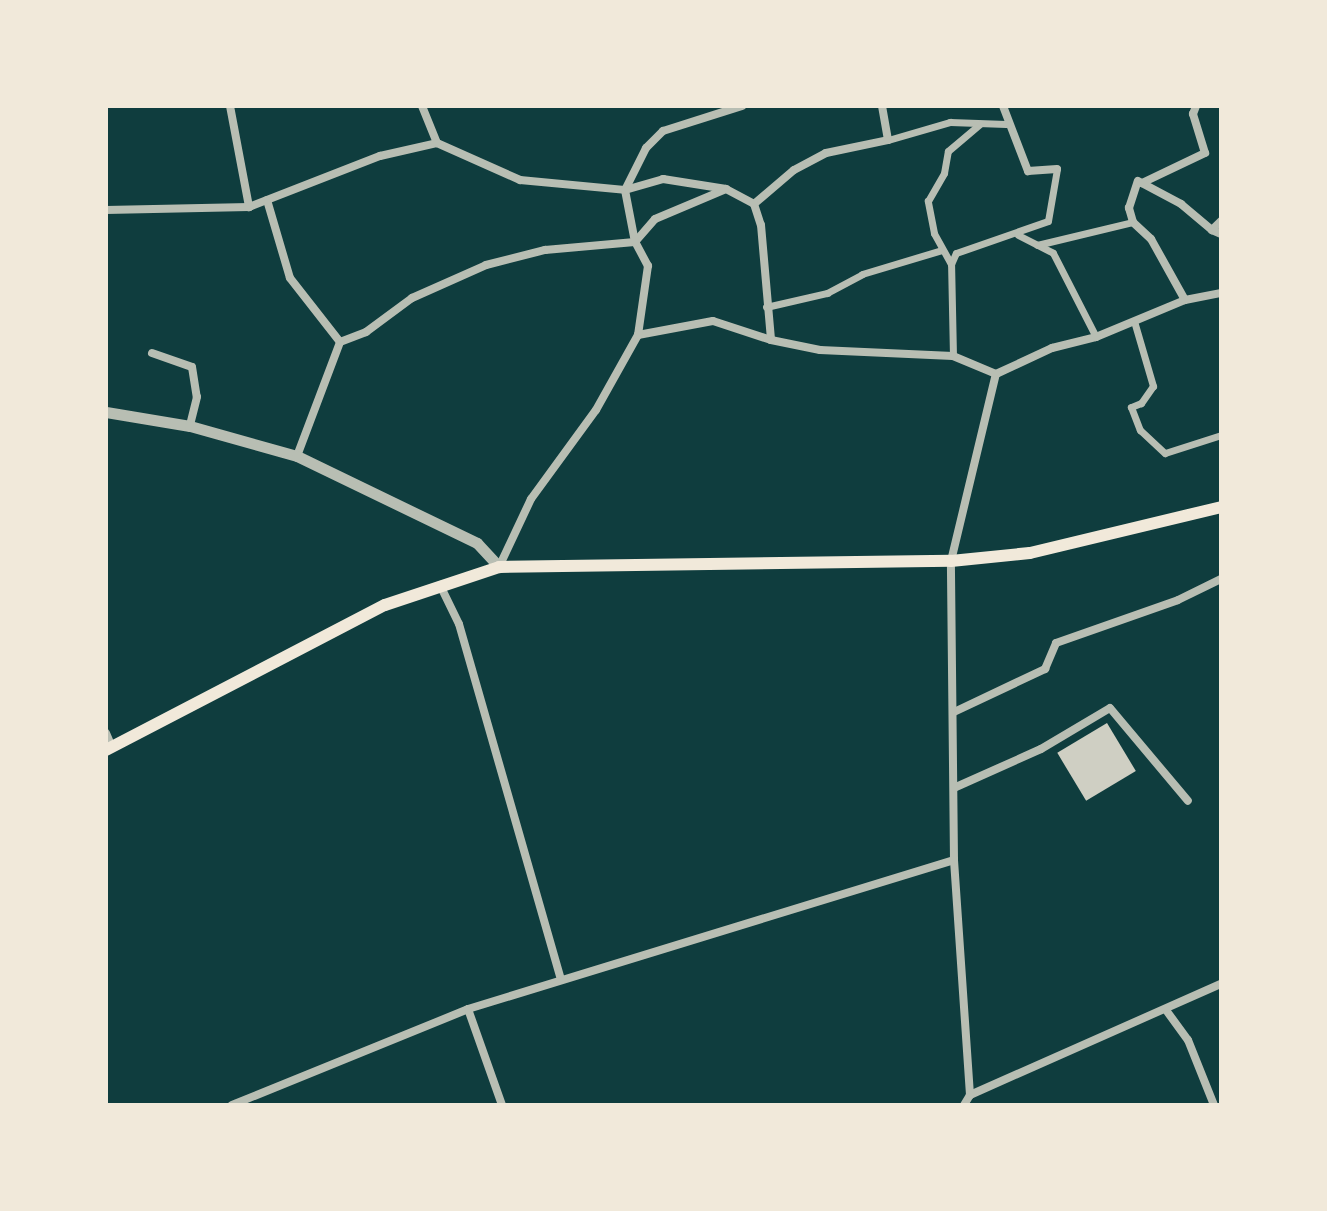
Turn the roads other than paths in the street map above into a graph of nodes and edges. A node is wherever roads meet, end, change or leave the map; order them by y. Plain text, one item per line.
1 (230, 106) edge
2 (422, 106) edge
3 (742, 106) edge
4 (882, 106) edge
5 (1003, 106) edge
6 (1196, 106) edge
7 (980, 124) junction
8 (1006, 124) junction
9 (888, 140) junction
10 (437, 143) junction
11 (1057, 169) joint
12 (1140, 182) junction
13 (726, 189) junction
14 (625, 190) junction
15 (267, 200) junction
16 (754, 204) junction
17 (249, 207) junction
18 (106, 210) edge
19 (1221, 221) edge
20 (1133, 222) junction
21 (1216, 232) edge
22 (1018, 235) junction
23 (635, 242) junction
24 (1035, 245) junction
25 (942, 250) junction
26 (951, 264) junction
27 (1221, 293) edge
28 (1185, 300) junction
29 (765, 307) junction
30 (1134, 321) junction
31 (638, 335) junction
32 (1096, 337) junction
33 (771, 340) junction
34 (340, 342) junction
35 (152, 353) dead end
36 (953, 356) junction
37 (996, 374) junction
38 (106, 412) edge
39 (190, 426) junction
40 (1221, 435) edge
41 (297, 456) junction
42 (1221, 507) edge
43 (951, 561) junction
44 (499, 567) junction
45 (1221, 579) edge
46 (440, 585) junction
47 (954, 712) junction
48 (106, 733) edge
49 (109, 749) edge
50 (956, 787) junction
51 (1188, 801) dead end
52 (954, 860) junction
53 (561, 979) junction
54 (1221, 984) edge
55 (468, 1009) junction
56 (1166, 1010) junction
57 (970, 1095) junction
58 (232, 1105) edge
59 (502, 1105) edge
60 (964, 1105) edge
61 (1214, 1105) edge

1 - 17 street
2 - 10 street
3 - 14 street
4 - 9 street
5 - 8 street
6 - 12 street
7 - 8 street
7 - 9 street
7 - 25 street
8 - 11 street
9 - 16 street
10 - 14 street
10 - 15 street
11 - 22 street
12 - 20 street
12 - 21 street
13 - 14 street
13 - 16 street
13 - 23 street
14 - 23 street
15 - 17 street
15 - 34 street
16 - 29 street
17 - 18 street
19 - 21 street
20 - 24 street
20 - 28 street
22 - 24 street
22 - 26 street
23 - 31 street
23 - 34 street
24 - 32 street
25 - 26 street
25 - 29 street
26 - 36 street
27 - 28 street
28 - 30 street
29 - 33 street
30 - 32 street
30 - 40 street
31 - 33 street
31 - 44 street
32 - 37 street
33 - 36 street
34 - 41 street
35 - 39 street
36 - 37 street
37 - 43 street
38 - 39 street
39 - 41 street
41 - 44 street
42 - 43 main road
43 - 44 main road
43 - 47 street
44 - 46 main road
45 - 47 street
46 - 49 main road
46 - 53 street
47 - 50 street
48 - 49 street
50 - 51 street
50 - 52 street
52 - 53 street
52 - 57 street
53 - 55 street
54 - 56 street
55 - 58 street
55 - 59 street
56 - 57 street
56 - 61 street
57 - 60 street

